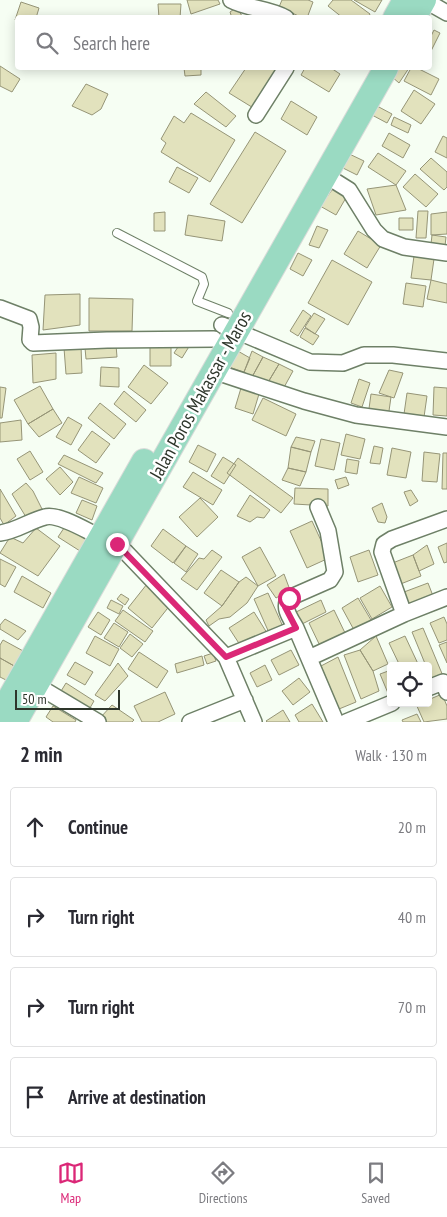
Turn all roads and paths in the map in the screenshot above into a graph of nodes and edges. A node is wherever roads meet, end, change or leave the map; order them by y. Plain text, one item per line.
1 (231, 0) edge
2 (405, 0) edge
3 (424, 0) edge
4 (447, 13) edge
5 (281, 15) edge
6 (398, 15) edge
7 (416, 15) edge
8 (285, 70) edge
9 (366, 70) edge
10 (385, 70) edge
11 (256, 115) dead end
12 (325, 175) junction
13 (117, 233) dead end
14 (447, 253) edge
15 (0, 308) edge
16 (225, 327) junction
17 (447, 361) edge
18 (213, 371) junction
19 (447, 427) edge
20 (318, 507) dead end
21 (447, 519) edge
22 (0, 533) edge
23 (109, 540) junction
24 (447, 597) edge
25 (404, 614) junction
26 (296, 628) junction
27 (226, 657) junction
28 (309, 658) junction
29 (36, 685) junction
30 (446, 685) edge
31 (432, 687) edge
32 (245, 700) junction
33 (387, 705) edge
34 (0, 715) edge
35 (15, 722) edge
36 (98, 722) edge
37 (190, 722) edge
38 (254, 722) edge
39 (336, 722) edge
40 (346, 722) edge

1 - 5 street
2 - 6 highway
3 - 4 street
3 - 7 highway
8 - 11 street
9 - 16 highway, Jalan Poros Makassar - Maros
10 - 12 highway, Jalan Poros Makassar - Maros
12 - 14 street
12 - 16 highway, Jalan Poros Makassar - Maros
13 - 16 lane
15 - 16 street
16 - 17 street
16 - 18 highway, Jalan Poros Makassar - Maros
16 - 23 highway, Jalan Poros Makassar - Maros
18 - 19 street
18 - 23 highway, Jalan Poros Makassar - Maros
20 - 26 street
21 - 25 street
22 - 23 street
23 - 27 street
23 - 29 highway, Jalan Poros Makassar - Maros
23 - 34 highway, Jalan Poros Makassar - Maros
24 - 25 street
25 - 28 street
26 - 27 street
26 - 28 street
27 - 32 street
28 - 39 street
29 - 35 highway, Jalan Poros Makassar - Maros
29 - 36 street
30 - 31 street
32 - 37 street
32 - 38 street
33 - 40 street

